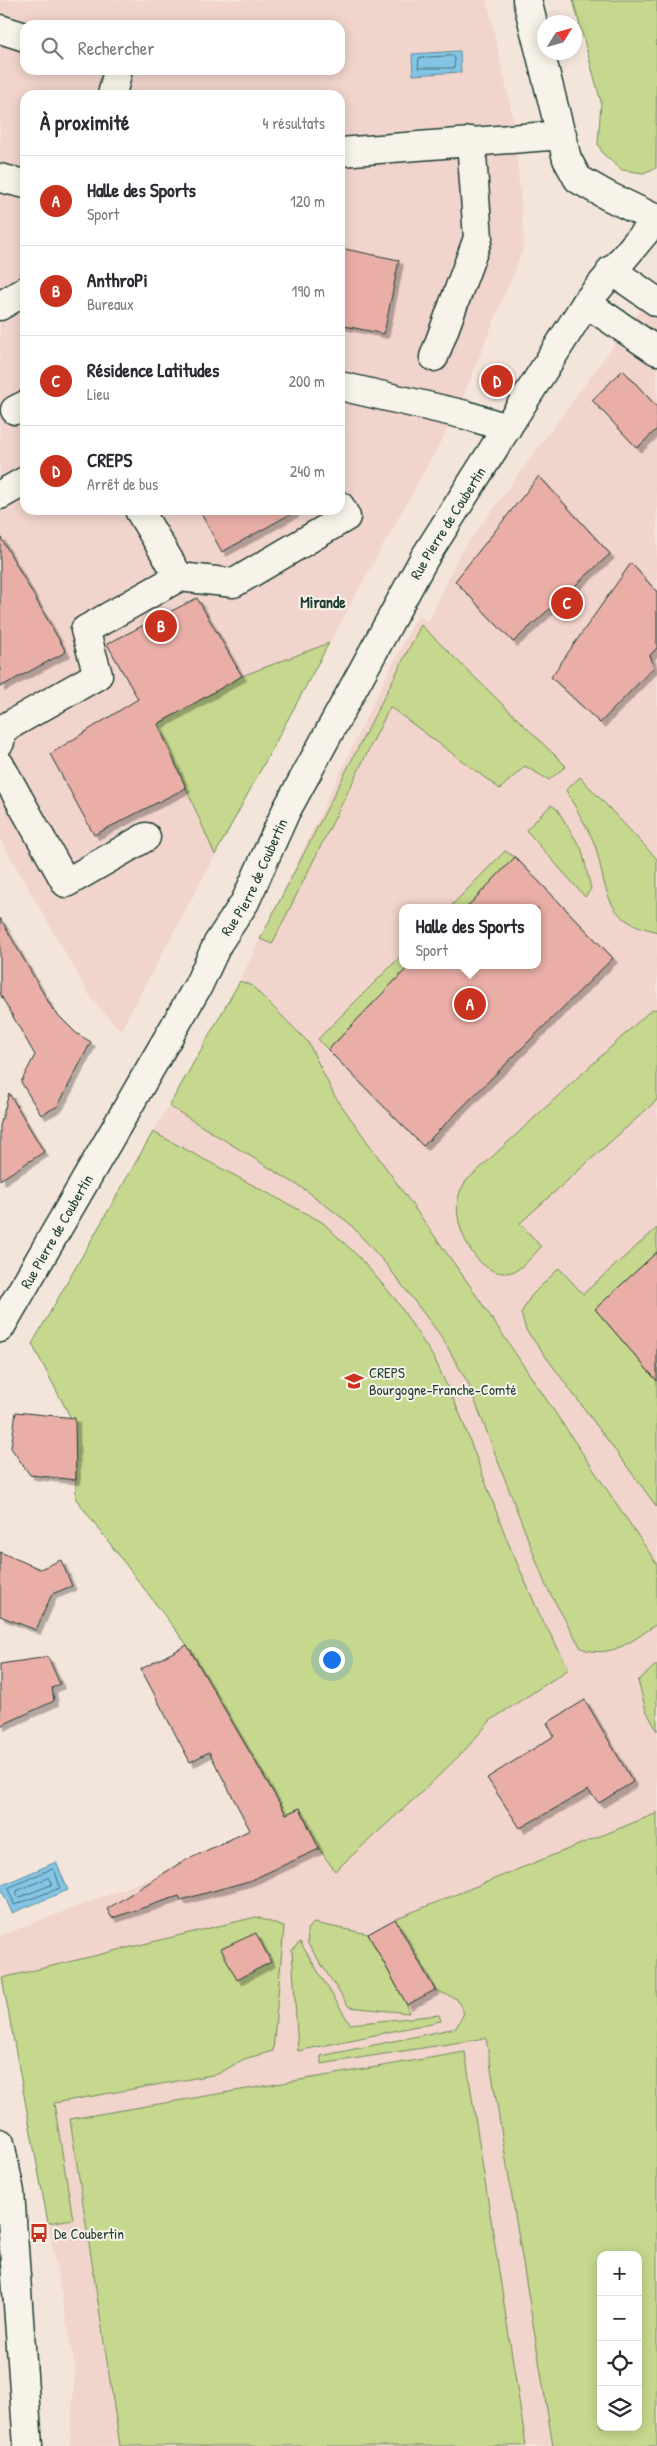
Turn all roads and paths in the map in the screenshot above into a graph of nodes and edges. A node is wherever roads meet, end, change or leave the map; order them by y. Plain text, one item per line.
1 (527, 0) edge
2 (0, 29) edge
3 (20, 35) edge
4 (117, 75) edge
5 (113, 90) edge
6 (562, 135) junction
7 (471, 141) junction
8 (345, 152) edge
9 (0, 178) edge
10 (20, 183) edge
11 (657, 218) edge
12 (611, 270) junction
13 (20, 294) edge
14 (657, 302) edge
15 (586, 303) junction
16 (0, 306) edge
17 (657, 351) edge
18 (434, 356) dead end
19 (345, 387) edge
20 (507, 428) junction
21 (20, 484) edge
22 (0, 495) edge
23 (142, 515) edge
24 (345, 515) edge
25 (179, 577) junction
26 (0, 742) edge
27 (0, 765) edge
28 (146, 837) dead end
29 (0, 1328) edge
30 (0, 2143) edge
31 (28, 2446) edge

1 - 6 main road, Rue Pierre de Coubertin
2 - 3 main road
4 - 5 main road
6 - 7 main road
6 - 11 main road, Rue Pierre de Coubertin
7 - 8 main road
7 - 18 main road
9 - 10 main road
11 - 12 main road, Rue Pierre de Coubertin
12 - 14 main road
12 - 15 main road, Rue Pierre de Coubertin
13 - 16 main road
15 - 17 main road
15 - 20 main road, Rue Pierre de Coubertin
19 - 20 main road
20 - 29 main road, Rue Pierre de Coubertin
21 - 22 main road
23 - 25 main road
24 - 25 main road
25 - 26 main road
27 - 28 main road
30 - 31 main road

